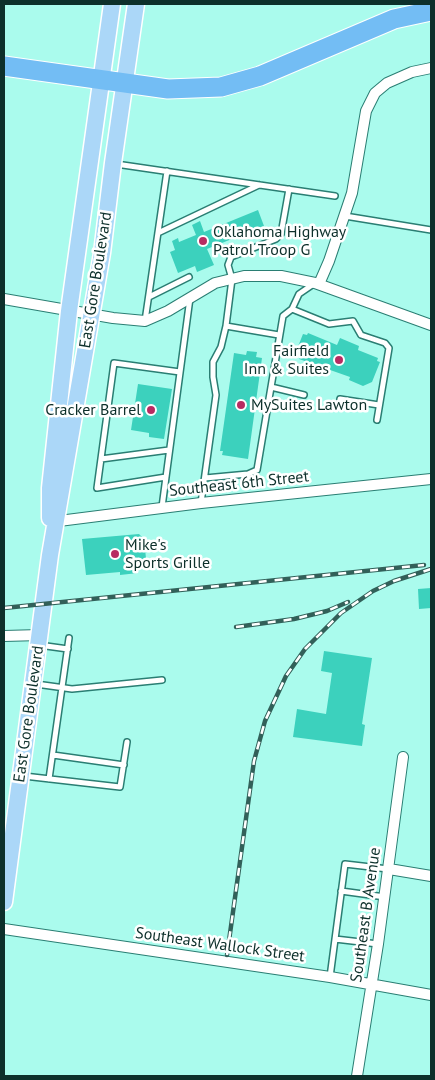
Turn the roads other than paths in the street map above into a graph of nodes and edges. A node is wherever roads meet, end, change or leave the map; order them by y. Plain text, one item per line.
1 (112, 4) edge
2 (136, 4) edge
3 (431, 10) edge
4 (4, 66) edge
5 (431, 68) edge
6 (102, 80) junction
7 (124, 83) junction
8 (90, 160) junction
9 (113, 163) junction
10 (167, 171) junction
11 (260, 185) junction
12 (289, 189) junction
13 (335, 196) dead end
14 (344, 216) junction
15 (431, 230) edge
16 (158, 233) junction
17 (189, 277) dead end
18 (232, 279) junction
19 (317, 284) junction
20 (149, 296) junction
21 (190, 297) junction
22 (4, 299) edge
23 (292, 310) junction
24 (69, 311) junction
25 (91, 314) junction
26 (145, 321) junction
27 (431, 325) edge
28 (226, 326) junction
29 (279, 336) junction
30 (180, 372) junction
31 (271, 387) junction
32 (304, 395) dead end
33 (340, 399) dead end
34 (379, 405) junction
35 (377, 420) dead end
36 (169, 450) junction
37 (101, 458) junction
38 (166, 477) junction
39 (205, 478) junction
40 (431, 479) edge
41 (201, 503) junction
42 (162, 508) junction
43 (54, 521) junction
44 (4, 636) edge
45 (69, 638) dead end
46 (39, 640) junction
47 (68, 648) junction
48 (162, 680) dead end
49 (33, 684) junction
50 (62, 688) junction
51 (128, 742) dead end
52 (53, 756) junction
53 (403, 757) dead end
54 (124, 765) junction
55 (21, 775) junction
56 (50, 779) junction
57 (7, 857) edge
58 (389, 870) junction
59 (431, 876) edge
60 (341, 891) junction
61 (385, 897) junction
62 (4, 902) edge
63 (4, 929) edge
64 (335, 939) junction
65 (378, 944) junction
66 (330, 977) junction
67 (372, 984) junction
68 (431, 995) edge
69 (357, 1076) edge

1 - 6 main road, East Gore Boulevard
2 - 7 main road, East Gore Boulevard
3 - 7 highway
4 - 6 highway
5 - 14 street
6 - 7 highway
6 - 8 main road, East Gore Boulevard
7 - 9 main road, East Gore Boulevard
8 - 9 main road
8 - 24 main road, East Gore Boulevard
9 - 10 lane
9 - 25 main road, East Gore Boulevard
10 - 11 lane
10 - 16 lane
11 - 12 lane
11 - 16 lane
12 - 13 lane
12 - 18 lane
14 - 15 lane
14 - 19 street
16 - 20 lane
17 - 20 lane
18 - 19 street
18 - 21 street
18 - 28 lane
19 - 23 lane
19 - 27 street
20 - 26 lane
21 - 26 street
21 - 30 lane
22 - 24 street
23 - 29 lane
23 - 34 lane
24 - 25 street
24 - 43 main road, East Gore Boulevard
25 - 26 street
25 - 43 main road, East Gore Boulevard
28 - 29 lane
28 - 39 lane
29 - 31 lane
30 - 36 lane
30 - 37 lane
31 - 32 lane
31 - 39 lane
33 - 34 lane
34 - 35 lane
36 - 37 lane
36 - 38 lane
37 - 38 lane
38 - 42 lane
39 - 41 lane
40 - 41 street, Southeast 6th Street
41 - 42 street, Southeast 6th Street
42 - 43 street, Southeast 6th Street
43 - 46 main road, East Gore Boulevard
44 - 46 street
45 - 47 lane
46 - 47 lane
46 - 49 main road, East Gore Boulevard
47 - 50 lane
48 - 50 lane
49 - 50 lane
49 - 55 main road, East Gore Boulevard
50 - 52 lane
51 - 54 lane
52 - 54 lane
52 - 56 lane
53 - 58 street, Southeast B Avenue
54 - 56 lane
55 - 56 lane
55 - 57 main road, East Gore Boulevard
57 - 62 main road, East Gore Boulevard
58 - 59 street
58 - 60 lane
58 - 61 street, Southeast B Avenue
60 - 61 lane
60 - 64 lane
61 - 65 street, Southeast B Avenue
63 - 66 street, Southeast Wallock Street
64 - 65 lane
64 - 66 lane
65 - 67 street, Southeast B Avenue
66 - 67 street, Southeast Wallock Street
67 - 68 street, Southeast Wallock Street
67 - 69 street, Southeast B Avenue

